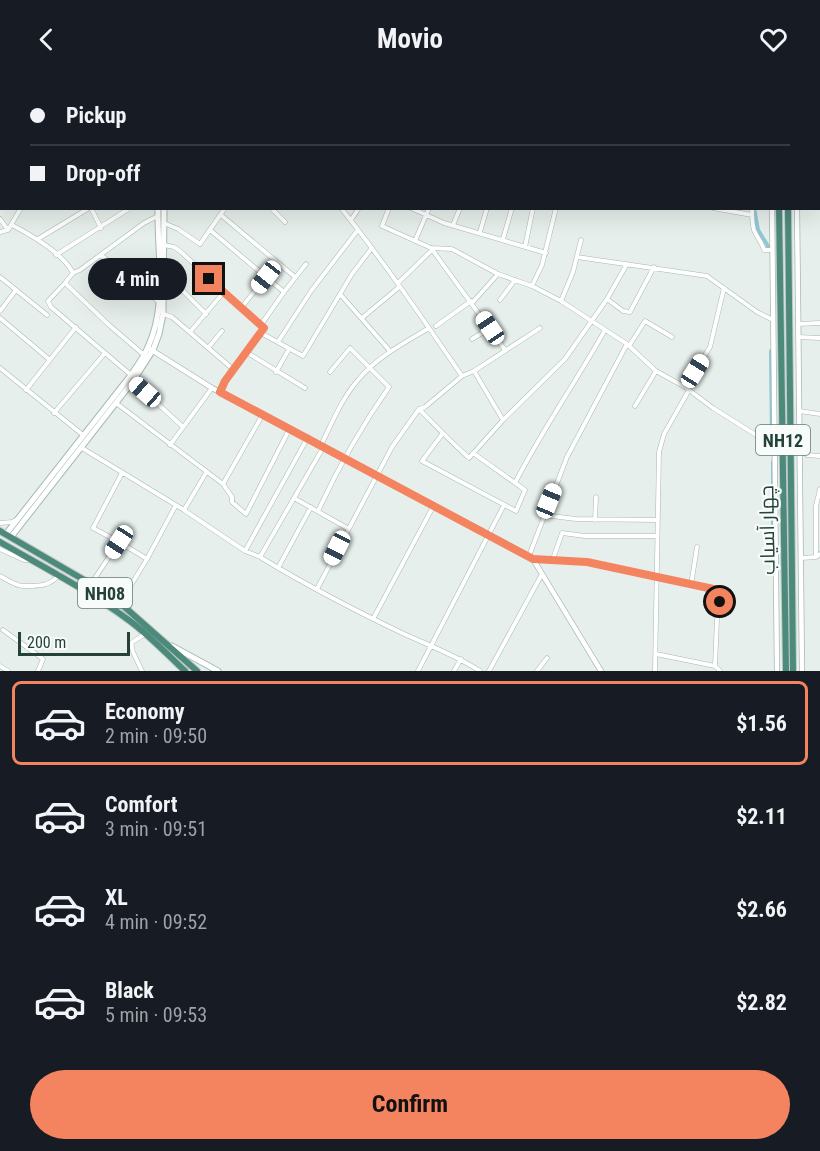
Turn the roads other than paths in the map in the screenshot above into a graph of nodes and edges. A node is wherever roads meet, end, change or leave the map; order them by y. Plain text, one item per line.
1 (20, 210) edge
2 (87, 210) edge
3 (91, 210) edge
4 (127, 210) edge
5 (158, 210) edge
6 (164, 210) edge
7 (224, 210) edge
8 (273, 210) edge
9 (343, 210) edge
10 (358, 210) edge
11 (388, 210) edge
12 (415, 210) edge
13 (428, 210) edge
14 (459, 210) edge
15 (486, 210) edge
16 (511, 210) edge
17 (533, 210) edge
18 (556, 210) edge
19 (723, 210) edge
20 (752, 210) edge
21 (772, 210) edge
22 (779, 210) edge
23 (788, 210) edge
24 (797, 210) edge
25 (221, 215) junction
26 (752, 215) junction
27 (158, 216) junction
28 (426, 216) junction
29 (0, 219) edge
30 (351, 220) junction
31 (285, 222) dead end
32 (164, 223) junction
33 (12, 225) junction
34 (453, 225) junction
35 (101, 228) junction
36 (8, 230) junction
37 (210, 230) junction
38 (357, 231) junction
39 (0, 232) edge
40 (480, 232) junction
41 (38, 239) junction
42 (503, 240) junction
43 (581, 240) dead end
44 (415, 241) junction
45 (164, 245) junction
46 (525, 247) junction
47 (371, 249) junction
48 (431, 249) junction
49 (770, 250) junction
50 (546, 253) junction
51 (56, 255) junction
52 (101, 255) junction
53 (577, 257) junction
54 (306, 264) dead end
55 (627, 264) junction
56 (654, 267) junction
57 (73, 273) junction
58 (498, 274) junction
59 (0, 277) edge
60 (266, 277) junction
61 (295, 277) junction
62 (164, 278) junction
63 (515, 280) junction
64 (399, 282) junction
65 (65, 283) junction
66 (532, 286) junction
67 (724, 288) junction
68 (16, 290) junction
69 (223, 292) junction
70 (284, 292) junction
71 (340, 294) junction
72 (607, 299) junction
73 (500, 300) dead end
74 (561, 301) junction
75 (159, 302) junction
76 (472, 302) junction
77 (241, 309) junction
78 (0, 310) edge
79 (163, 314) junction
80 (206, 314) junction
81 (47, 315) dead end
82 (0, 318) edge
83 (362, 318) junction
84 (772, 319) junction
85 (593, 320) junction
86 (820, 323) edge
87 (798, 324) junction
88 (76, 327) junction
89 (436, 327) dead end
90 (429, 328) junction
91 (490, 328) junction
92 (540, 328) dead end
93 (262, 330) junction
94 (605, 330) junction
95 (222, 331) dead end
96 (190, 332) junction
97 (798, 337) junction
98 (672, 338) dead end
99 (820, 338) edge
100 (472, 339) dead end
101 (278, 342) junction
102 (628, 345) junction
103 (208, 348) junction
104 (150, 349) junction
105 (290, 349) junction
106 (506, 350) junction
107 (390, 351) junction
108 (246, 352) junction
109 (105, 353) junction
110 (144, 355) junction
111 (50, 360) junction
112 (0, 368) edge
113 (370, 368) junction
114 (234, 370) junction
115 (474, 371) junction
116 (656, 371) junction
117 (276, 372) junction
118 (330, 372) dead end
119 (462, 376) junction
120 (132, 378) junction
121 (212, 388) junction
122 (304, 388) dead end
123 (687, 388) junction
124 (26, 390) junction
125 (220, 392) junction
126 (115, 403) junction
127 (635, 406) dead end
128 (419, 410) junction
129 (799, 411) junction
130 (54, 413) junction
131 (263, 413) junction
132 (820, 414) edge
133 (503, 420) junction
134 (183, 427) junction
135 (290, 428) junction
136 (443, 433) junction
137 (83, 435) junction
138 (308, 437) junction
139 (771, 441) junction
140 (170, 445) junction
141 (323, 445) junction
142 (81, 448) junction
143 (473, 453) junction
144 (807, 455) dead end
145 (820, 456) edge
146 (346, 458) junction
147 (122, 473) junction
148 (206, 473) junction
149 (787, 473) junction
150 (377, 474) junction
151 (514, 483) junction
152 (223, 484) junction
153 (820, 489) edge
154 (596, 497) dead end
155 (294, 498) junction
156 (176, 505) junction
157 (434, 505) junction
158 (504, 505) junction
159 (311, 507) junction
160 (184, 510) junction
161 (318, 511) junction
162 (543, 515) junction
163 (21, 520) junction
164 (595, 520) junction
165 (657, 520) junction
166 (0, 523) edge
167 (347, 528) junction
168 (818, 530) edge
169 (6, 534) edge
170 (490, 535) junction
171 (657, 536) junction
172 (0, 542) edge
173 (119, 542) junction
174 (697, 547) dead end
175 (0, 549) edge
176 (245, 551) junction
177 (818, 555) edge
178 (260, 557) junction
179 (531, 557) junction
180 (801, 558) junction
181 (147, 559) junction
182 (553, 559) junction
183 (33, 561) junction
184 (278, 568) junction
185 (59, 573) junction
186 (542, 574) junction
187 (0, 576) edge
188 (656, 578) junction
189 (91, 584) junction
190 (691, 585) junction
191 (317, 589) junction
192 (120, 603) junction
193 (373, 619) junction
194 (3, 630) dead end
195 (145, 634) junction
196 (165, 642) junction
197 (431, 647) junction
198 (656, 654) junction
199 (460, 658) junction
200 (548, 658) dead end
201 (186, 661) junction
202 (0, 666) edge
203 (715, 666) junction
204 (183, 670) edge
205 (214, 670) edge
206 (8, 671) edge
207 (38, 671) edge
208 (142, 671) edge
209 (197, 671) edge
210 (418, 671) edge
211 (454, 671) edge
212 (480, 671) edge
213 (489, 671) edge
214 (537, 671) edge
215 (601, 671) edge
216 (655, 671) edge
217 (720, 671) edge
218 (777, 671) edge
219 (786, 671) edge
220 (793, 671) edge
221 (802, 671) edge

1 - 33 street
2 - 41 street
3 - 35 street
4 - 35 street
5 - 27 main road
6 - 32 main road
7 - 25 street
8 - 31 street
9 - 30 street
10 - 30 street
11 - 44 street
12 - 28 street
13 - 28 street
14 - 34 street
15 - 40 street
16 - 42 street
17 - 46 street
18 - 50 street
19 - 26 street
20 - 26 street
21 - 49 street
22 - 149 highway, چهار آسیاب / NH12
23 - 149 highway, چهار آسیاب / NH12
24 - 87 street
25 - 37 street
25 - 61 street
26 - 49 street
27 - 52 street
27 - 75 main road
28 - 34 street
28 - 44 street
29 - 36 street
30 - 38 street
32 - 37 street
32 - 45 main road
33 - 36 street
33 - 41 street
34 - 40 street
35 - 51 street
36 - 39 street
37 - 60 street
38 - 47 street
38 - 101 street
40 - 42 street
41 - 51 street
42 - 46 street
43 - 53 street
44 - 48 street
45 - 62 main road
45 - 69 street
46 - 50 street
47 - 64 street
47 - 71 street
48 - 58 street
48 - 64 street
48 - 76 street
49 - 84 street
50 - 66 street
51 - 57 street
52 - 57 street
52 - 75 street
53 - 55 street
53 - 74 street
54 - 61 street
55 - 56 street
55 - 72 street
56 - 67 street
56 - 72 street
57 - 65 street
58 - 63 street
58 - 76 street
59 - 68 street
60 - 70 street
60 - 77 street
61 - 70 street
62 - 79 main road
62 - 80 street
63 - 66 street
63 - 73 street
64 - 83 street
64 - 90 street
65 - 88 street
65 - 110 street
66 - 74 street
67 - 84 street
67 - 123 street
68 - 78 street
68 - 81 street
69 - 77 street
69 - 80 street
70 - 93 street
71 - 83 street
71 - 105 street
72 - 85 street
74 - 85 street
75 - 104 main road
76 - 89 street
76 - 91 street
77 - 93 street
79 - 96 street
79 - 104 main road
80 - 96 street
82 - 111 street
83 - 107 street
84 - 139 street
85 - 94 street
85 - 133 street
86 - 87 street
87 - 97 street
88 - 109 street
88 - 111 street
90 - 107 street
90 - 119 street
91 - 100 street
91 - 106 street
92 - 106 street
93 - 101 street
93 - 108 street
94 - 102 street
94 - 151 street
95 - 103 street
96 - 103 street
97 - 99 street
97 - 129 street
98 - 102 street
101 - 105 street
102 - 116 street
102 - 162 street
103 - 114 street
104 - 110 main road
104 - 120 main road
104 - 121 street
105 - 117 street
106 - 115 street
107 - 113 street
108 - 114 street
108 - 117 street
109 - 120 street
109 - 130 street
110 - 120 main road
111 - 124 street
112 - 124 street
113 - 118 street
113 - 141 street
113 - 146 street
114 - 125 street
115 - 119 street
115 - 133 street
116 - 123 street
116 - 127 street
117 - 122 street
119 - 128 street
120 - 126 main road
120 - 134 street
120 - 137 main road
121 - 125 street
121 - 134 street
123 - 139 street
123 - 165 street
124 - 130 street
125 - 131 street
126 - 140 street
126 - 142 main road
128 - 136 street
128 - 150 street
129 - 132 street
129 - 180 street
130 - 137 street
131 - 135 street
131 - 152 street
133 - 143 street
134 - 140 street
135 - 138 street
135 - 152 street
136 - 143 street
136 - 158 street
137 - 163 main road
138 - 141 street
138 - 176 street
139 - 218 street
140 - 148 street
141 - 146 street
141 - 155 street
142 - 147 street
142 - 163 main road
143 - 151 street
144 - 145 street
146 - 150 street
146 - 161 street
147 - 156 street
147 - 173 street
148 - 152 street
148 - 160 street
149 - 219 highway, چهار آسیاب / NH12
149 - 220 highway, چهار آسیاب / NH12
150 - 157 street
150 - 167 street
151 - 158 street
153 - 168 street
154 - 164 street
155 - 159 street
155 - 178 street
156 - 160 street
156 - 181 street
157 - 170 street
157 - 193 street
158 - 170 street
159 - 161 street
159 - 184 street
160 - 176 street
161 - 167 street
162 - 164 street
162 - 179 street
163 - 166 street
163 - 169 main road
164 - 165 street
165 - 171 street
167 - 191 street
168 - 177 street
169 - 189 highway, NH08
170 - 179 street
170 - 197 street
171 - 182 street
171 - 188 street
172 - 183 highway, NH08
173 - 181 street
173 - 189 street
174 - 190 street
175 - 183 street
176 - 178 street
177 - 180 street
178 - 184 street
179 - 182 street
179 - 186 street
180 - 221 street
181 - 192 street
182 - 188 street
183 - 185 highway, NH08
184 - 191 street
185 - 187 street
185 - 195 highway, NH08
186 - 213 street
186 - 215 street
188 - 190 street
188 - 198 street
189 - 192 highway, NH08
190 - 203 street
191 - 193 street
192 - 196 highway, NH08
193 - 197 street
194 - 207 street
195 - 204 highway, NH08
195 - 208 street
196 - 201 highway, NH08
196 - 205 main road
197 - 199 street
197 - 210 street
198 - 203 street
198 - 216 street
199 - 211 street
199 - 212 street
200 - 214 street
201 - 204 highway
201 - 209 highway, NH08
202 - 206 street
203 - 217 street

